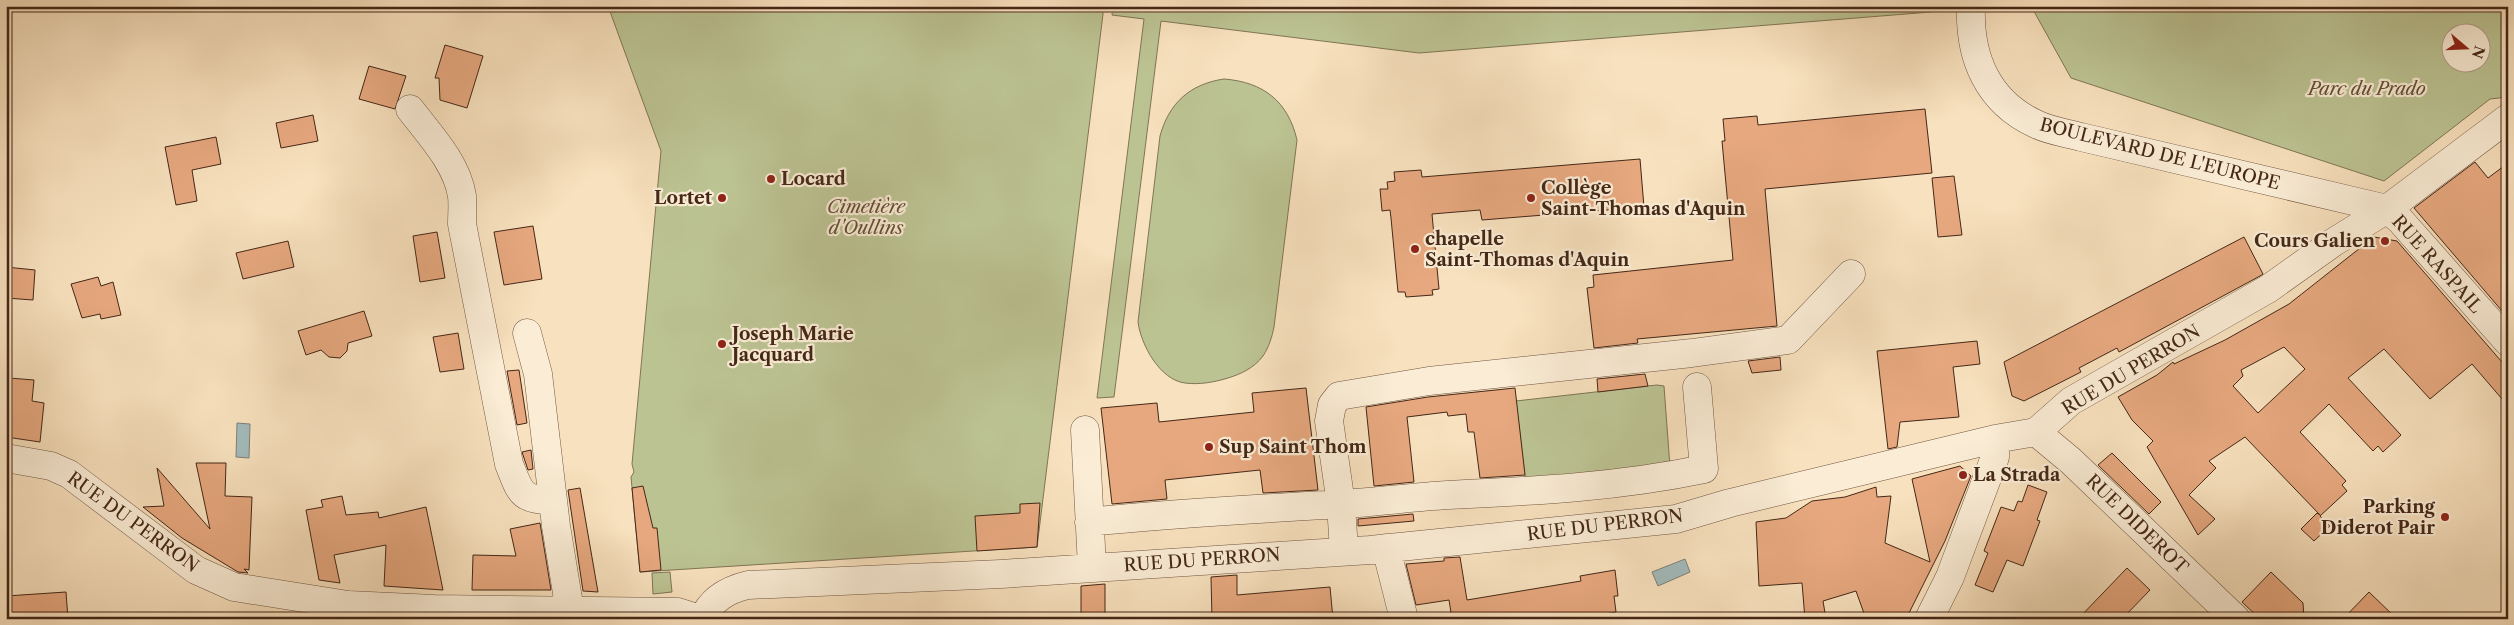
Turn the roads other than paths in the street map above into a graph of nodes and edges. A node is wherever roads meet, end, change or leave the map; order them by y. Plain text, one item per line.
1 (1972, 6) edge
2 (410, 108) dead end
3 (2508, 118) edge
4 (2308, 190) junction
5 (2387, 209) junction
6 (2334, 242) junction
7 (1850, 274) dead end
8 (2503, 329) edge
9 (527, 333) dead end
10 (1693, 371) junction
11 (1085, 430) dead end
12 (2036, 432) junction
13 (1995, 439) junction
14 (6, 458) edge
15 (552, 500) junction
16 (1341, 504) junction
17 (1089, 522) junction
18 (1386, 548) junction
19 (1344, 552) junction
20 (1092, 567) junction
21 (570, 610) junction
22 (689, 617) edge
23 (1404, 619) edge
24 (1929, 619) edge
25 (2236, 619) edge

1 - 4 street, BOULEVARD DE L'EUROPE
2 - 15 street
3 - 5 street, RUE DU PERRON
4 - 5 street, BOULEVARD DE L'EUROPE
4 - 6 street, BOULEVARD DE L'EUROPE
5 - 6 street, RUE DU PERRON
5 - 8 street, RUE RASPAIL
6 - 12 street, RUE DU PERRON
7 - 10 street
9 - 15 street
10 - 16 street
10 - 16 street
11 - 17 street
12 - 13 street, RUE DU PERRON
12 - 25 street, RUE DIDEROT
13 - 18 street, RUE DU PERRON
13 - 24 street
14 - 21 street, RUE DU PERRON
15 - 21 street
16 - 17 street
16 - 19 street
17 - 20 street
18 - 19 street, RUE DU PERRON
18 - 23 street
19 - 20 street, RUE DU PERRON
20 - 22 street, RUE DU PERRON
21 - 22 street, RUE DU PERRON

